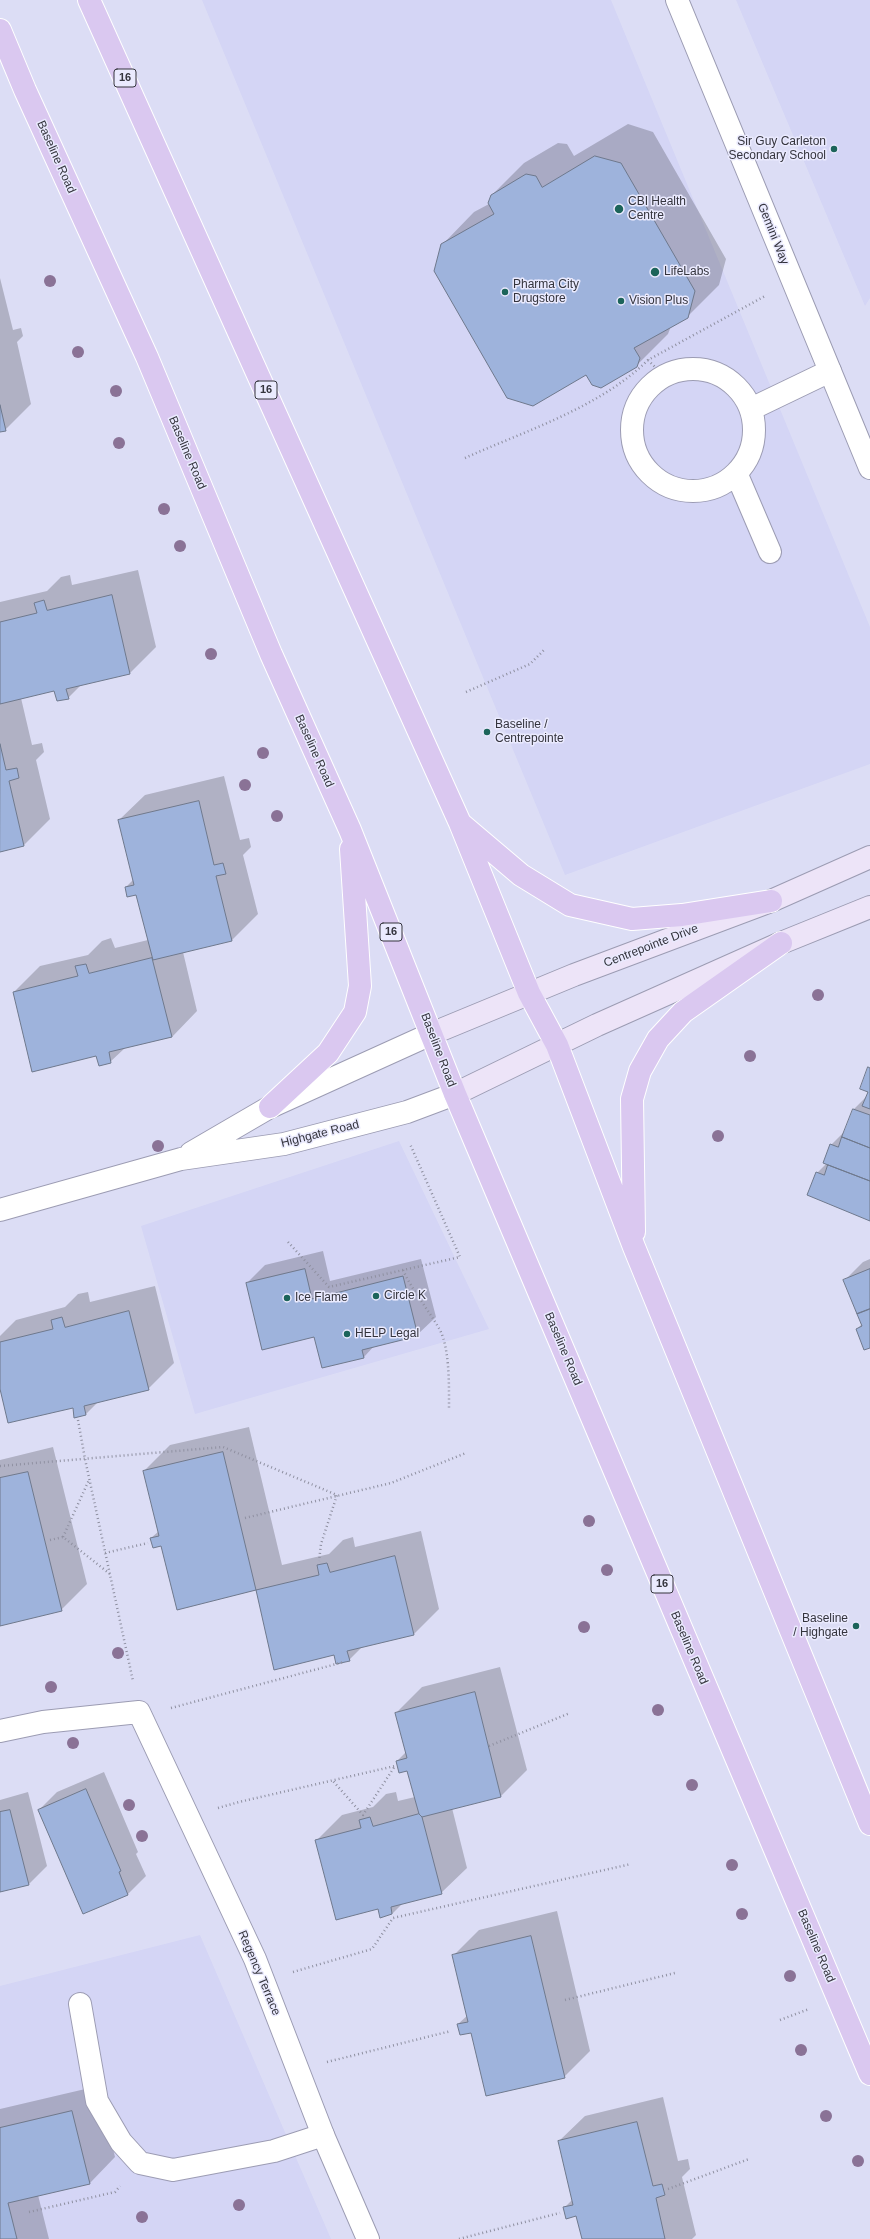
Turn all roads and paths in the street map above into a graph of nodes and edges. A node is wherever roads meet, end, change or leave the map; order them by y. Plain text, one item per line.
1 (89, 0) edge
2 (677, 0) edge
3 (0, 30) edge
4 (792, 281) junction
5 (648, 360) junction
6 (830, 371) junction
7 (664, 376) junction
8 (751, 409) junction
9 (465, 458) dead end
10 (870, 468) edge
11 (737, 475) junction
12 (770, 552) dead end
13 (545, 649) dead end
14 (466, 692) dead end
15 (460, 823) junction
16 (350, 830) junction
17 (870, 857) edge
18 (771, 901) junction
19 (870, 907) edge
20 (781, 943) junction
21 (529, 993) junction
22 (431, 1034) junction
23 (557, 1046) junction
24 (455, 1094) junction
25 (270, 1107) junction
26 (409, 1142) dead end
27 (181, 1159) junction
28 (0, 1210) edge
29 (288, 1242) dead end
30 (634, 1247) junction
31 (403, 1270) junction
32 (449, 1410) dead end
33 (78, 1420) dead end
34 (466, 1453) dead end
35 (85, 1459) junction
36 (0, 1466) edge
37 (89, 1480) junction
38 (337, 1495) junction
39 (244, 1518) dead end
40 (63, 1537) junction
41 (50, 1540) dead end
42 (148, 1543) dead end
43 (105, 1553) junction
44 (319, 1560) dead end
45 (110, 1574) junction
46 (344, 1662) dead end
47 (193, 1702) dead end
48 (139, 1712) junction
49 (570, 1713) dead end
50 (0, 1731) edge
51 (489, 1746) dead end
52 (333, 1781) junction
53 (239, 1802) dead end
54 (870, 1824) edge
55 (631, 1864) dead end
56 (301, 1970) dead end
57 (675, 1973) dead end
58 (565, 2000) dead end
59 (80, 2004) dead end
60 (451, 2031) dead end
61 (341, 2058) dead end
62 (870, 2074) edge
63 (324, 2135) junction
64 (749, 2159) dead end
65 (140, 2163) junction
66 (668, 2188) dead end
67 (29, 2212) dead end
68 (560, 2213) dead end
69 (368, 2239) edge
70 (459, 2239) edge

1 - 15 main road, 16
2 - 4 street, Gemini Way
3 - 16 main road, Baseline Road / 16
4 - 5 path
4 - 6 street, Gemini Way
5 - 7 path
5 - 9 path
6 - 8 street
6 - 10 street, Gemini Way
7 - 8 street
7 - 11 street
8 - 11 street
11 - 12 street
13 - 14 path
15 - 18 main road
15 - 21 main road, 16
16 - 22 main road, Baseline Road / 16
16 - 25 main road
17 - 18 street, Centrepointe Drive
18 - 21 street, Centrepointe Drive
19 - 20 street
20 - 23 street
20 - 30 main road
21 - 22 street, Centrepointe Drive
21 - 23 main road, 16
22 - 24 main road, Baseline Road / 16
22 - 25 street, Highgate Road
23 - 24 street
23 - 30 main road, 16
24 - 27 street, Highgate Road
24 - 62 main road, Baseline Road / 16
25 - 27 street, Highgate Road
26 - 31 path
27 - 28 street, Highgate Road
29 - 31 path
30 - 54 main road, 16
31 - 32 path
33 - 35 path
34 - 38 path
35 - 36 path
35 - 37 path
35 - 38 path
37 - 40 path
37 - 43 path
38 - 39 path
38 - 44 path
40 - 41 path
40 - 45 path
42 - 43 path
43 - 45 path
45 - 48 path
46 - 47 path
48 - 50 street
48 - 63 street, Regency Terrace
49 - 51 path
52 - 52 path
52 - 53 path
55 - 56 path
57 - 58 path
59 - 65 street
60 - 61 path
63 - 65 street
63 - 69 street, Regency Terrace
64 - 66 path
65 - 67 path
68 - 70 path

